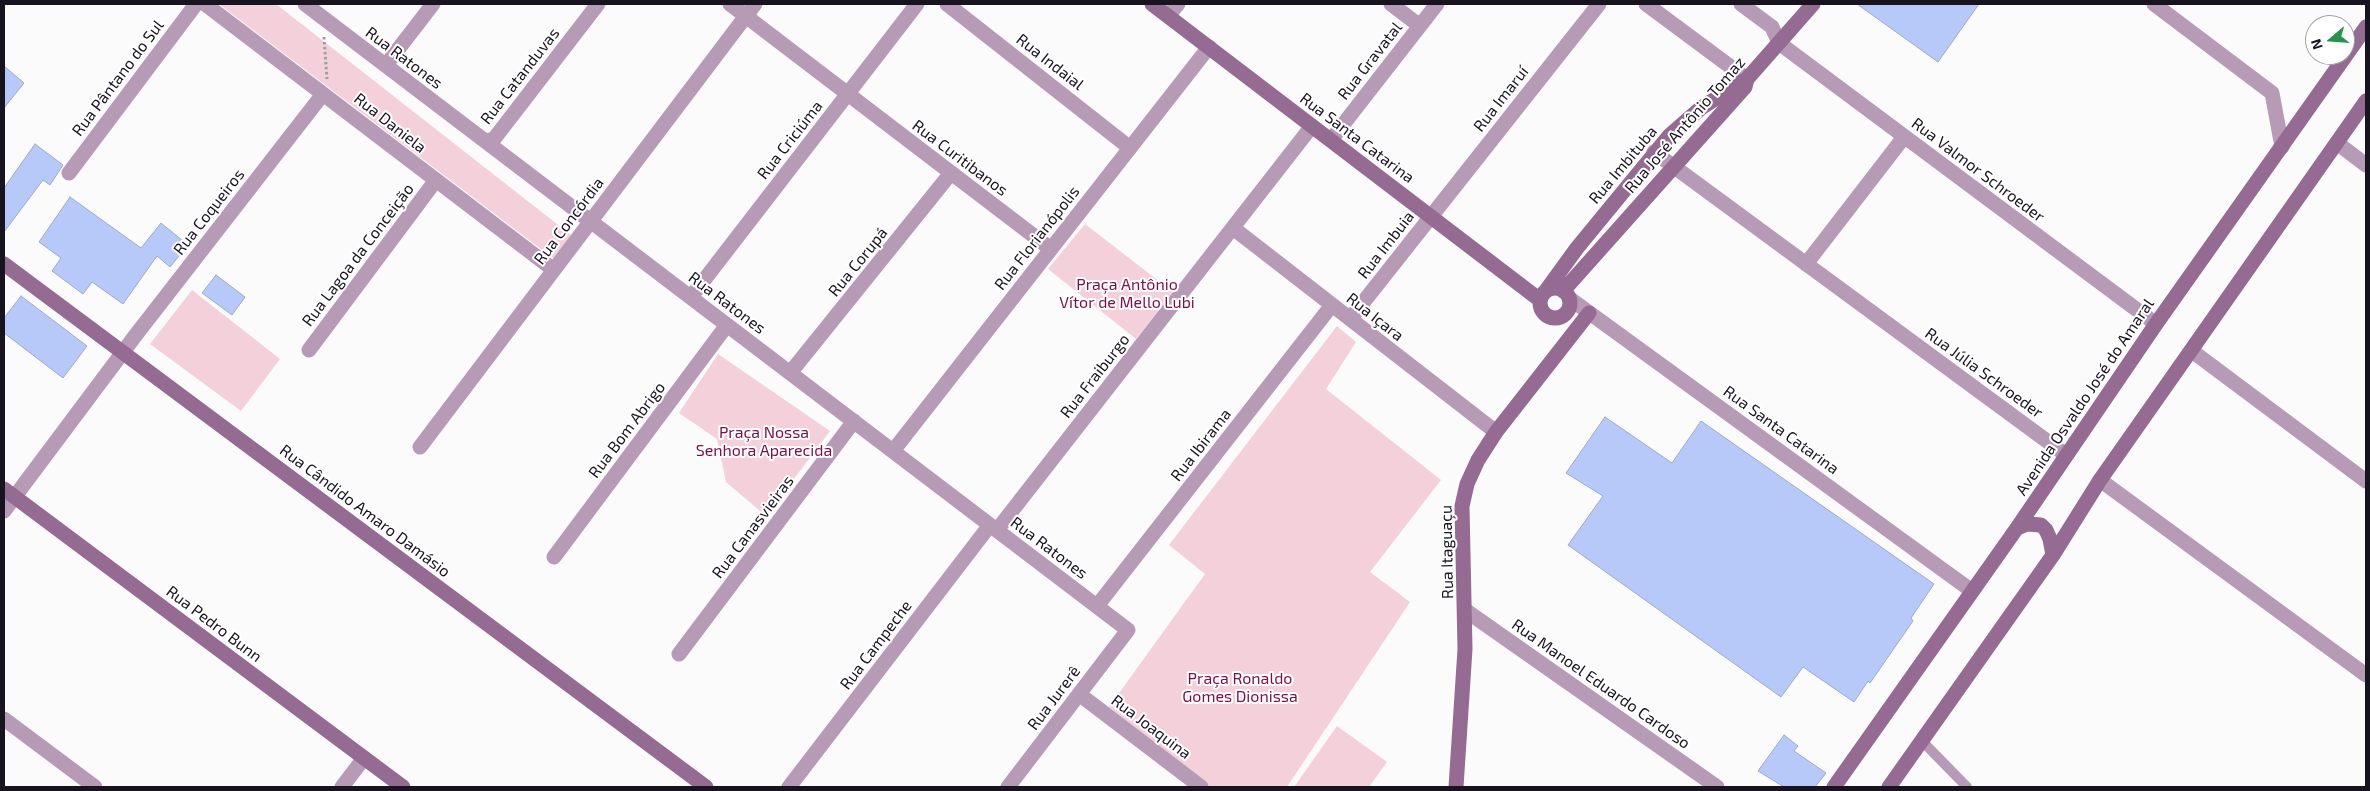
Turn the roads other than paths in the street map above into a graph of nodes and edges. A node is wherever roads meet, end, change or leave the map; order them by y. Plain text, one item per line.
1 (196, 4) edge
2 (206, 4) edge
3 (305, 4) edge
4 (433, 4) edge
5 (598, 4) edge
6 (730, 4) edge
7 (755, 4) edge
8 (917, 4) edge
9 (947, 4) edge
10 (1152, 4) edge
11 (1178, 4) edge
12 (1390, 4) edge
13 (1437, 4) edge
14 (1599, 4) edge
15 (1646, 4) edge
16 (1741, 4) edge
17 (1813, 4) edge
18 (2154, 4) edge
19 (746, 16) junction
20 (1168, 16) junction
21 (1420, 26) junction
22 (2366, 27) edge
23 (1779, 43) junction
24 (1209, 47) junction
25 (386, 65) junction
26 (1747, 79) junction
27 (848, 94) junction
28 (326, 96) junction
29 (2366, 101) edge
30 (1312, 126) junction
31 (1904, 137) junction
32 (1331, 140) junction
33 (486, 141) junction
34 (2337, 143) junction
35 (2282, 146) junction
36 (1130, 148) junction
37 (1654, 152) junction
38 (2366, 165) edge
39 (1674, 167) junction
40 (69, 172) dead end
41 (951, 173) junction
42 (436, 180) junction
43 (1430, 216) junction
44 (590, 221) junction
45 (1233, 228) junction
46 (1051, 249) junction
47 (4, 264) edge
48 (1806, 264) junction
49 (554, 270) junction
50 (1566, 294) junction
51 (1543, 296) junction
52 (691, 297) junction
53 (1332, 305) junction
54 (1589, 313) junction
55 (1554, 318) junction
56 (1350, 319) junction
57 (2156, 324) junction
58 (727, 325) junction
59 (1562, 346) junction
60 (309, 350) dead end
61 (2192, 351) junction
62 (123, 353) junction
63 (790, 373) junction
64 (854, 421) junction
65 (1496, 432) junction
66 (420, 447) dead end
67 (893, 451) junction
68 (2066, 455) junction
69 (2100, 480) junction
70 (2366, 481) edge
71 (9, 493) edge
72 (4, 511) edge
73 (994, 528) junction
74 (2017, 528) junction
75 (2053, 555) junction
76 (554, 557) dead end
77 (1972, 591) junction
78 (1098, 606) junction
79 (1465, 610) junction
80 (1128, 630) joint
81 (679, 654) dead end
82 (2366, 675) edge
83 (1079, 694) junction
84 (4, 719) edge
85 (1922, 741) junction
86 (364, 758) junction
87 (95, 787) edge
88 (342, 787) edge
89 (403, 787) edge
90 (706, 787) edge
91 (789, 787) edge
92 (1008, 787) edge
93 (1201, 787) edge
94 (1456, 787) edge
95 (1717, 787) edge
96 (1834, 787) edge
97 (1889, 787) edge
98 (1967, 787) edge

1 - 40 street, Rua Pântano do Sul
2 - 28 street, Rua Daniela
3 - 25 street, Rua Ratones
4 - 25 street
5 - 33 street, Rua Catanduvas
6 - 19 street, Rua Curitibanos
7 - 19 street, Rua Concórdia
8 - 27 street, Rua Criciúma
9 - 36 street, Rua Indaial
10 - 20 main road, Rua Santa Catarina
11 - 20 street
12 - 21 street
13 - 21 street, Rua Gravatal
14 - 43 street, Rua Imaruí
15 - 26 street
16 - 23 street
17 - 23 main road, Rua José Antônio Tomaz
18 - 35 street
19 - 27 street, Rua Curitibanos
19 - 44 street, Rua Concórdia
20 - 24 main road, Rua Santa Catarina
21 - 32 street, Rua Gravatal
22 - 35 main road, Avenida Osvaldo José do Amaral
23 - 26 main road, Rua José Antônio Tomaz
23 - 31 street, Rua Valmor Schroeder
24 - 30 main road, Rua Santa Catarina
24 - 36 street, Rua Florianópolis
25 - 33 street, Rua Ratones
26 - 37 main road, Rua Imbituba
26 - 39 main road, Rua José Antônio Tomaz
27 - 41 street, Rua Curitibanos
27 - 52 street, Rua Criciúma
28 - 42 street, Rua Daniela
28 - 62 street, Rua Coqueiros
29 - 34 main road
30 - 32 main road, Rua Santa Catarina
30 - 45 street, Rua Fraiburgo
31 - 48 street
31 - 57 street, Rua Valmor Schroeder
32 - 43 main road, Rua Santa Catarina
33 - 44 street, Rua Ratones
34 - 38 street
34 - 61 main road
35 - 57 main road, Avenida Osvaldo José do Amaral
36 - 46 street, Rua Florianópolis
37 - 39 street, Rua Júlia Schroeder
37 - 51 main road, Rua Imbituba
39 - 48 street, Rua Júlia Schroeder
39 - 50 main road, Rua José Antônio Tomaz
41 - 46 street, Rua Curitibanos
41 - 63 street, Rua Corupá
42 - 49 street, Rua Daniela
42 - 60 street, Rua Lagoa da Conceição
43 - 51 main road, Rua Santa Catarina
43 - 56 street, Rua Imbuia
44 - 49 street, Rua Concórdia
44 - 52 street, Rua Ratones
45 - 53 street, Rua Içara
45 - 73 street, Rua Fraiburgo
46 - 67 street, Rua Florianópolis
47 - 62 main road, Rua Cândido Amaro Damásio
48 - 68 street, Rua Júlia Schroeder
49 - 66 street, Rua Concórdia
50 - 51 main road
50 - 54 street, Rua Santa Catarina
50 - 55 main road
51 - 55 main road
52 - 58 street, Rua Ratones
53 - 56 street, Rua Içara
53 - 78 street, Rua Ibirama
54 - 59 main road, Rua Itaguaçu
54 - 77 street, Rua Santa Catarina
55 - 59 main road
56 - 65 street, Rua Içara
57 - 68 main road, Avenida Osvaldo José do Amaral
58 - 63 street, Rua Ratones
58 - 76 street, Rua Bom Abrigo
59 - 65 main road, Rua Itaguaçu
61 - 69 main road
61 - 70 street
62 - 71 street, Rua Coqueiros
62 - 90 main road, Rua Cândido Amaro Damásio
63 - 64 street, Rua Ratones
64 - 67 street, Rua Ratones
64 - 81 street, Rua Canasvieiras
65 - 79 main road, Rua Itaguaçu
67 - 73 street, Rua Ratones
68 - 74 main road, Avenida Osvaldo José do Amaral
69 - 75 main road
69 - 82 street
71 - 72 street, Rua Coqueiros
71 - 86 main road, Rua Pedro Bunn
73 - 78 street, Rua Ratones
73 - 91 street, Rua Campeche
74 - 75 main road
74 - 77 main road, Avenida Osvaldo José do Amaral
75 - 85 main road
77 - 96 main road, Avenida Osvaldo José do Amaral
78 - 80 street, Rua Ratones
79 - 94 main road, Rua Itaguaçu
79 - 95 street, Rua Manoel Eduardo Cardoso
80 - 83 street, Rua Jurerê
83 - 92 street, Rua Jurerê
83 - 93 street, Rua Joaquina
84 - 87 street
85 - 97 main road
85 - 98 lane
86 - 88 street
86 - 89 main road, Rua Pedro Bunn

